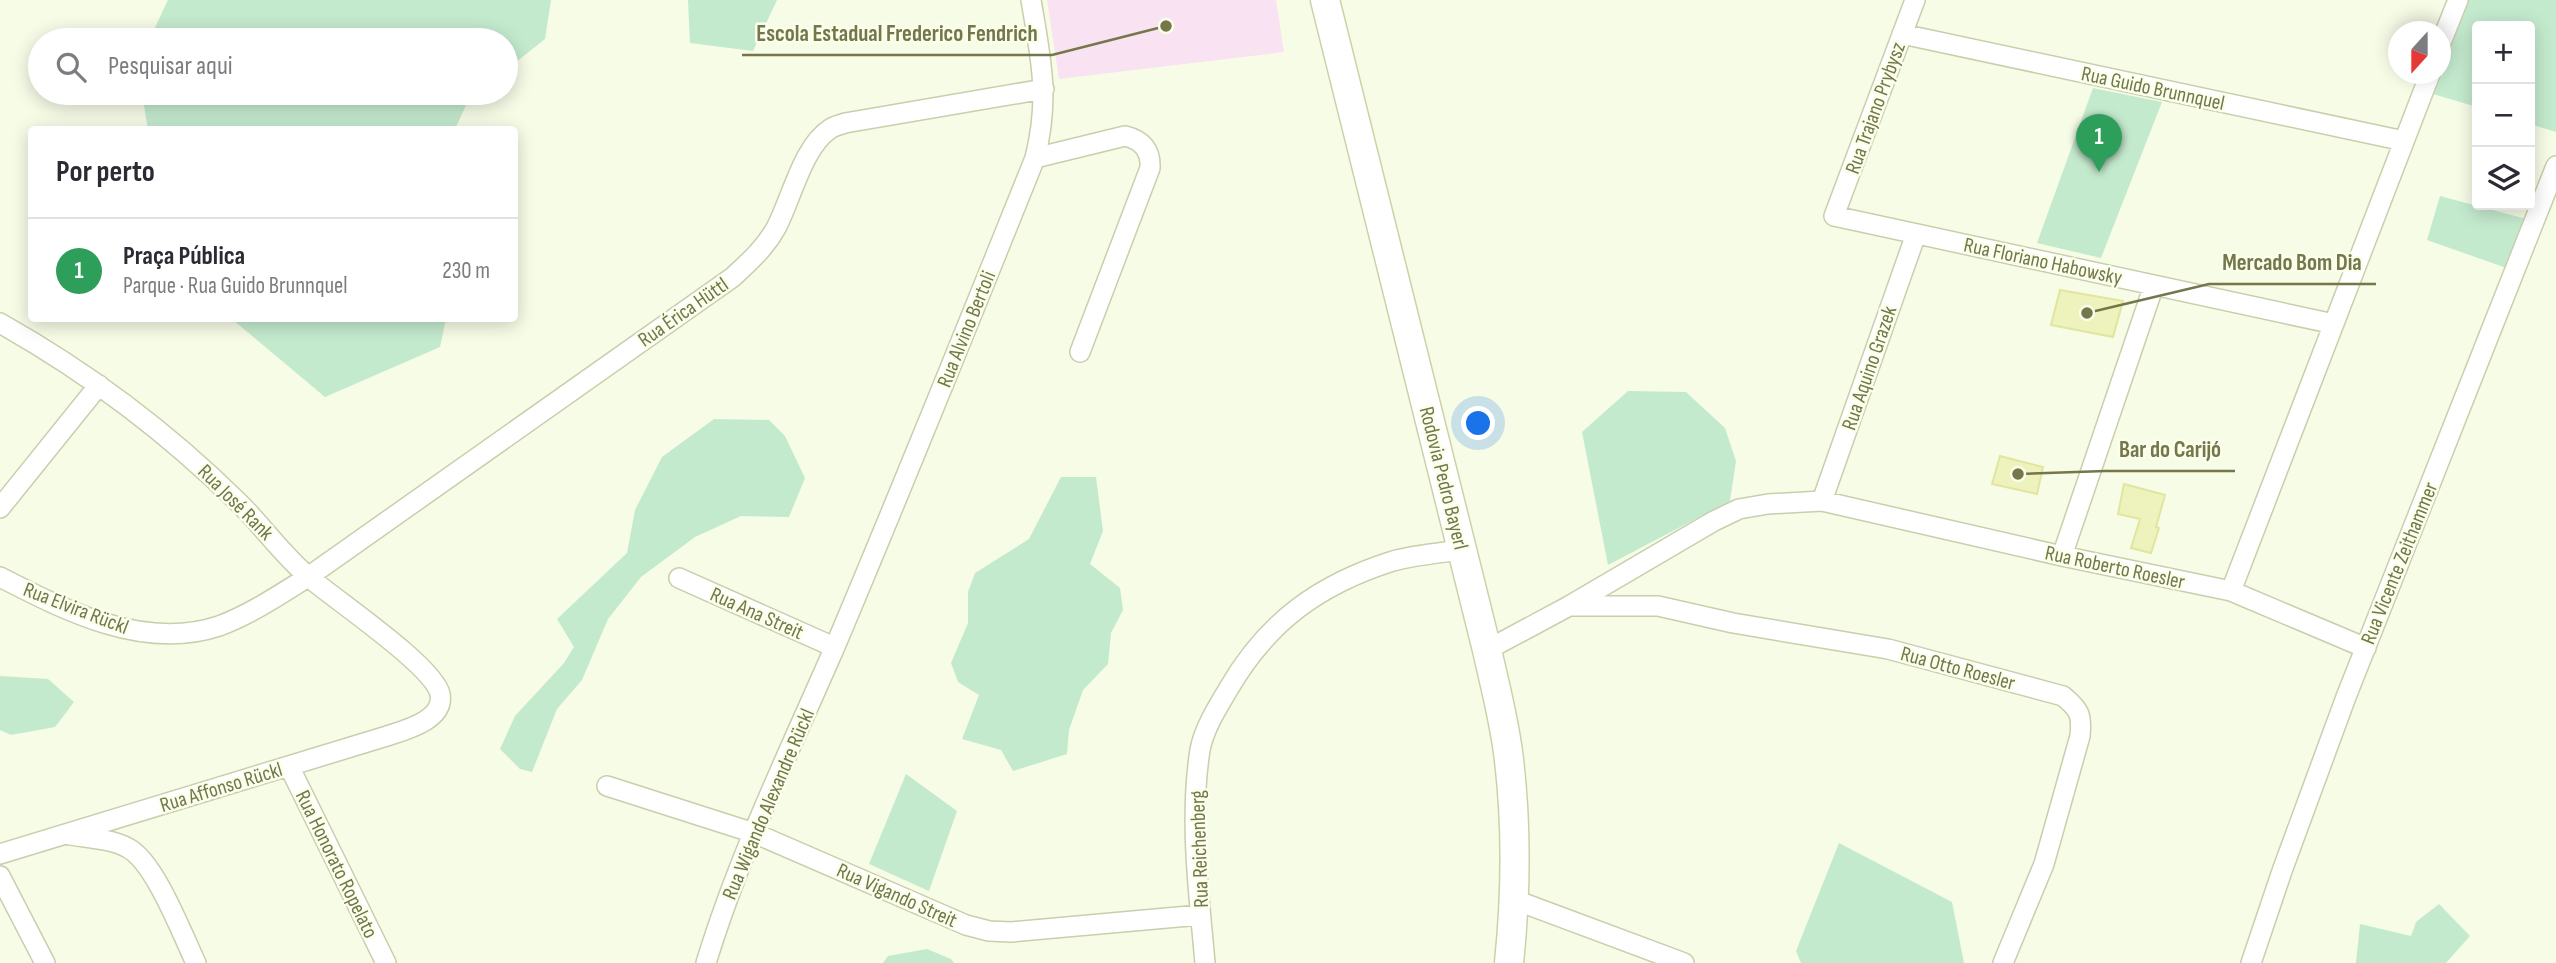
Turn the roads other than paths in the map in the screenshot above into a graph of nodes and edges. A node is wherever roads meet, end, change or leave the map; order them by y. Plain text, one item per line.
1 (1031, 0) edge
2 (1325, 0) edge
3 (1915, 0) edge
4 (2458, 0) edge
5 (2450, 21) edge
6 (1902, 34) junction
7 (2426, 84) edge
8 (1044, 89) junction
9 (2404, 141) junction
10 (1035, 158) junction
11 (2556, 166) edge
12 (1834, 216) joint
13 (1916, 234) junction
14 (2154, 285) junction
15 (0, 323) edge
16 (2334, 324) junction
17 (1080, 352) dead end
18 (99, 385) junction
19 (1822, 501) junction
20 (0, 508) edge
21 (1461, 550) junction
22 (2062, 556) junction
23 (0, 577) edge
24 (308, 577) junction
25 (679, 578) dead end
26 (2231, 591) junction
27 (1569, 606) junction
28 (834, 647) junction
29 (2366, 648) junction
30 (1487, 650) junction
31 (437, 709) joint
32 (289, 766) junction
33 (607, 786) dead end
34 (754, 833) junction
35 (65, 834) junction
36 (0, 854) edge
37 (0, 876) edge
38 (1515, 900) junction
39 (1200, 915) junction
40 (44, 963) edge
41 (196, 963) edge
42 (386, 963) edge
43 (706, 963) edge
44 (1205, 963) edge
45 (1509, 963) edge
46 (1684, 963) edge
47 (2003, 963) edge
48 (2251, 963) edge

1 - 8 street, Rua Alvino Bertoli
2 - 21 main road, Rodovia Pedro Bayerl
3 - 6 street, Rua Trajano Prybysz
4 - 5 street
6 - 9 street, Rua Guido Brunnquel
6 - 12 street, Rua Trajano Prybysz
7 - 9 street
8 - 10 street, Rua Alvino Bertoli
8 - 24 street, Rua Érica Hüttl
9 - 16 street
10 - 17 street
10 - 28 street, Rua Alvino Bertoli
11 - 29 street, Rua Vicente Zeithammer
12 - 13 street, Rua Floriano Habowsky
13 - 14 street, Rua Floriano Habowsky
13 - 19 street, Rua Aquino Grazek
14 - 16 street, Rua Floriano Habowsky
14 - 22 street
15 - 18 street, Rua José Rank
16 - 26 street
18 - 20 street
18 - 24 street, Rua José Rank
19 - 22 street, Rua Roberto Roesler
19 - 27 street, Rua Roberto Roesler
21 - 30 main road, Rodovia Pedro Bayerl
21 - 39 street, Rua Reichenberg
22 - 26 street, Rua Roberto Roesler
23 - 24 street, Rua Elvira Rückl
24 - 31 street, Rua José Rank
25 - 28 street, Rua Ana Streit
26 - 29 street, Rua Roberto Roesler
27 - 30 street, Rua Roberto Roesler
27 - 47 street, Rua Otto Roesler
28 - 34 street, Rua Wigando Alexandre Rückl
29 - 48 street, Rua Vicente Zeithammer
30 - 38 main road, Rodovia Pedro Bayerl
31 - 32 street, Rua Affonso Rückl
32 - 35 street, Rua Affonso Rückl
32 - 42 street, Rua Honorato Ropelato
33 - 34 street, Rua Vigando Streit
34 - 39 street, Rua Vigando Streit
34 - 43 street, Rua Wigando Alexandre Rückl
35 - 36 street, Rua Affonso Rückl
35 - 41 street
37 - 40 street
38 - 45 main road, Rodovia Pedro Bayerl
38 - 46 street
39 - 44 street, Rua Reichenberg

